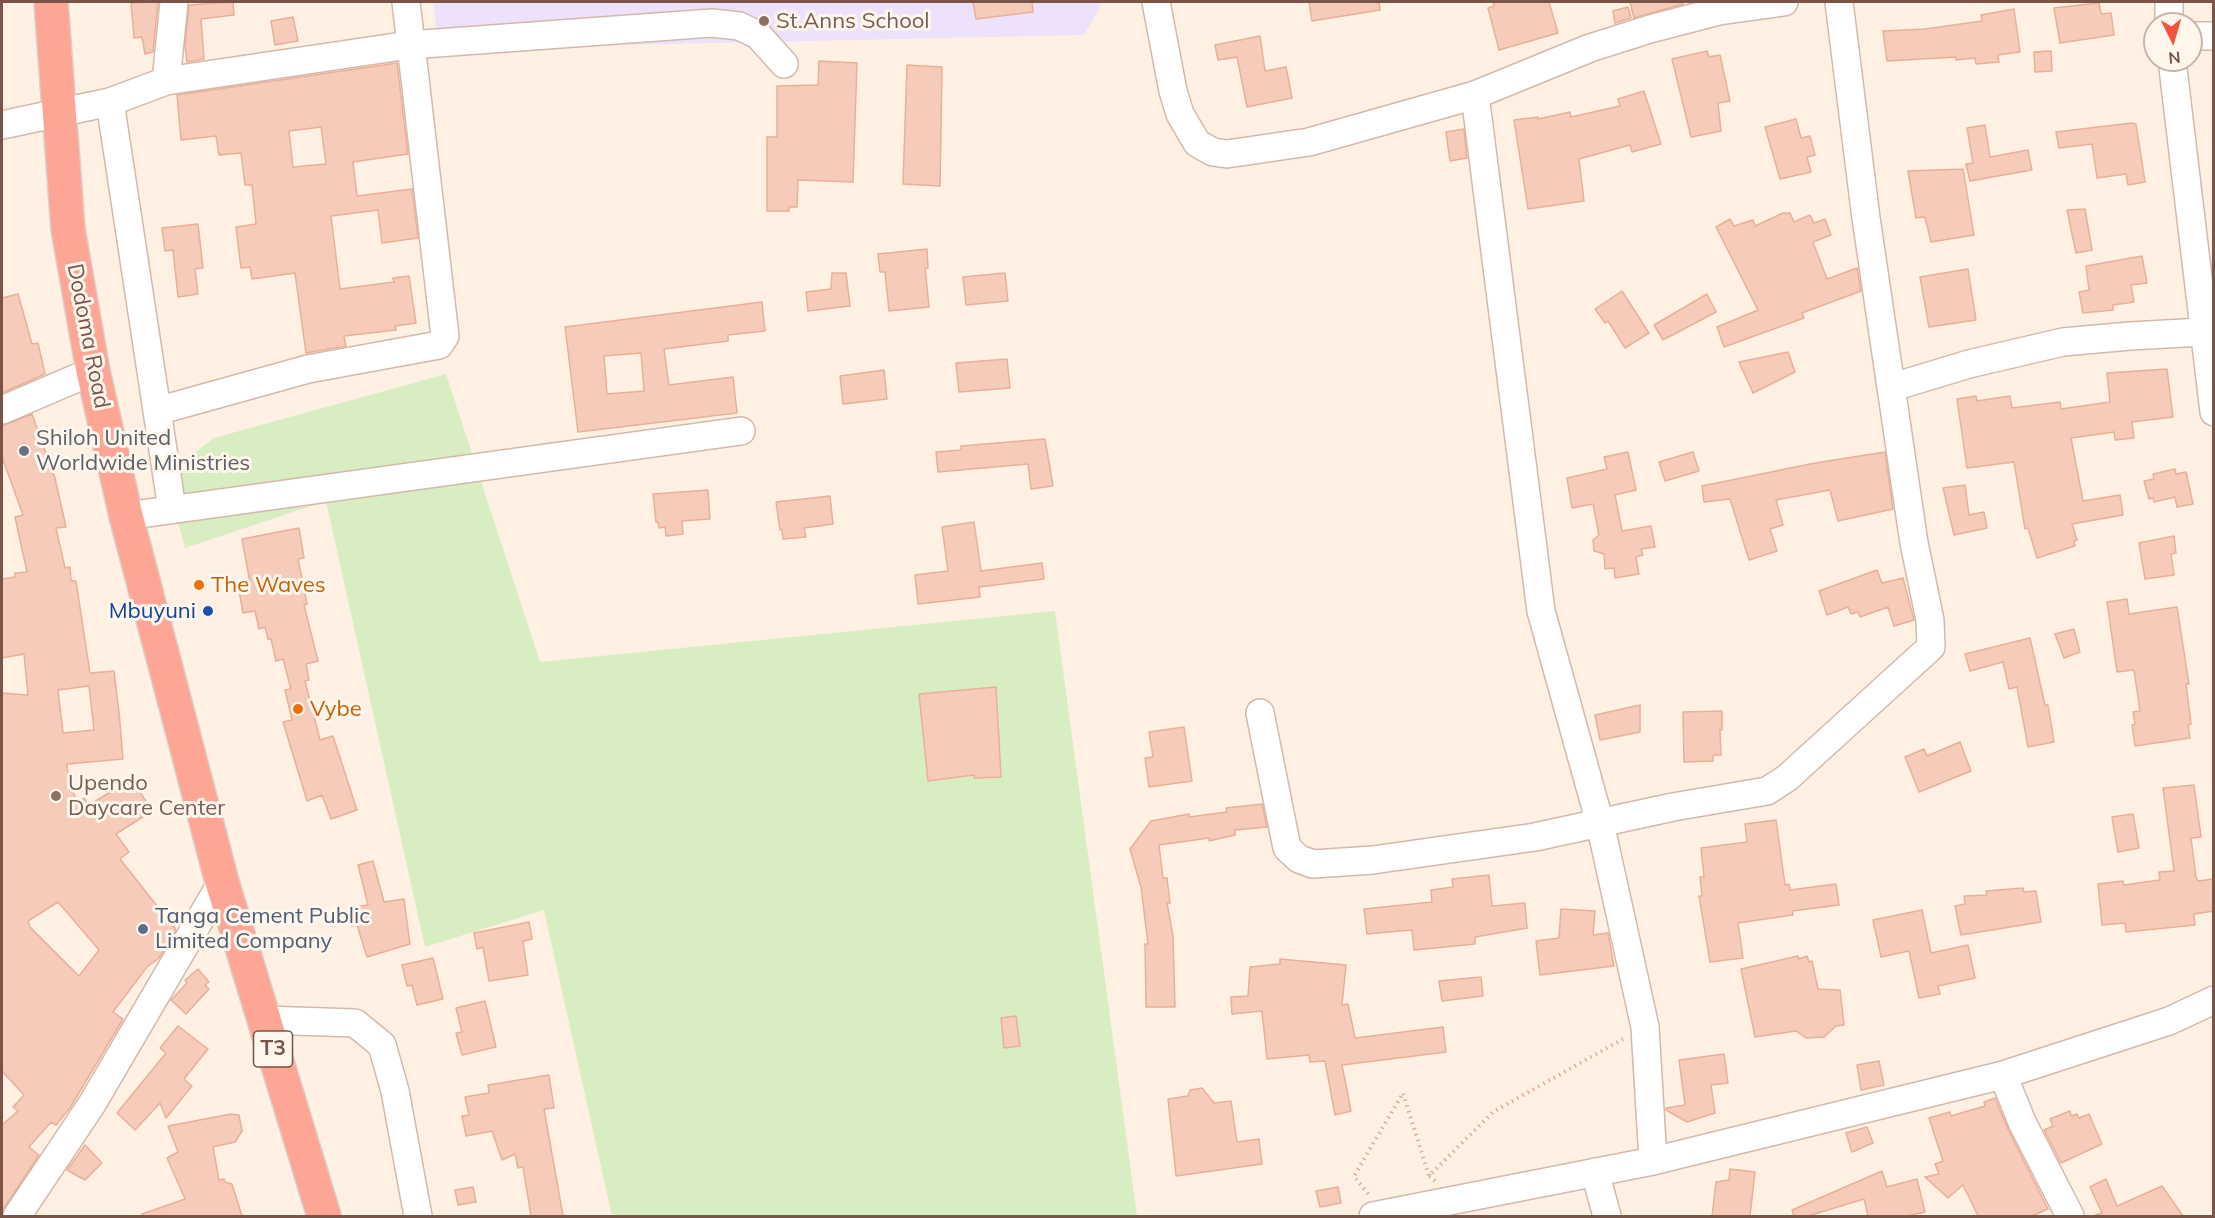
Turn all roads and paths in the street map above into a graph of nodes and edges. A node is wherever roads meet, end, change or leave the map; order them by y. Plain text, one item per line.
1 (51, 2) edge
2 (174, 2) edge
3 (406, 2) edge
4 (1156, 2) edge
5 (1784, 2) edge
6 (1839, 2) edge
7 (409, 45) junction
8 (783, 64) dead end
9 (2174, 72) edge
10 (166, 81) junction
11 (1475, 95) junction
12 (110, 102) junction
13 (58, 112) junction
14 (2, 124) edge
15 (2208, 334) edge
16 (93, 371) junction
17 (1893, 387) junction
18 (2, 410) edge
19 (157, 411) junction
20 (2214, 412) edge
21 (741, 431) dead end
22 (172, 510) junction
23 (126, 516) junction
24 (1260, 713) dead end
25 (1600, 823) junction
26 (222, 882) junction
27 (2214, 1000) edge
28 (264, 1020) junction
29 (1644, 1027) junction
30 (2003, 1075) junction
31 (1653, 1161) junction
32 (1595, 1172) junction
33 (1429, 1176) junction
34 (1456, 1200) junction
35 (17, 1216) edge
36 (324, 1216) edge
37 (417, 1216) edge
38 (1378, 1216) edge
39 (1607, 1216) edge
40 (2070, 1216) edge

1 - 13 highway, Dodoma Road / T3
2 - 10 street
3 - 7 street
4 - 11 street
5 - 11 street
6 - 17 street
7 - 8 street
7 - 10 street
7 - 19 street
9 - 15 street
10 - 12 street
11 - 25 street
12 - 13 street
12 - 19 street
13 - 14 street
13 - 16 highway, Dodoma Road / T3
15 - 17 street
15 - 20 street
16 - 18 street
16 - 23 highway, Dodoma Road / T3
17 - 25 street
19 - 22 street
21 - 22 street
22 - 23 street
23 - 26 highway, Dodoma Road / T3
24 - 25 street
25 - 29 street
26 - 28 highway, Dodoma Road / T3
26 - 35 street
27 - 30 street
28 - 36 highway, Dodoma Road / T3
28 - 37 street
29 - 31 street
29 - 33 path
30 - 31 street
30 - 40 street
31 - 32 street
32 - 34 street
32 - 39 street
33 - 34 path
33 - 38 path
34 - 38 street

